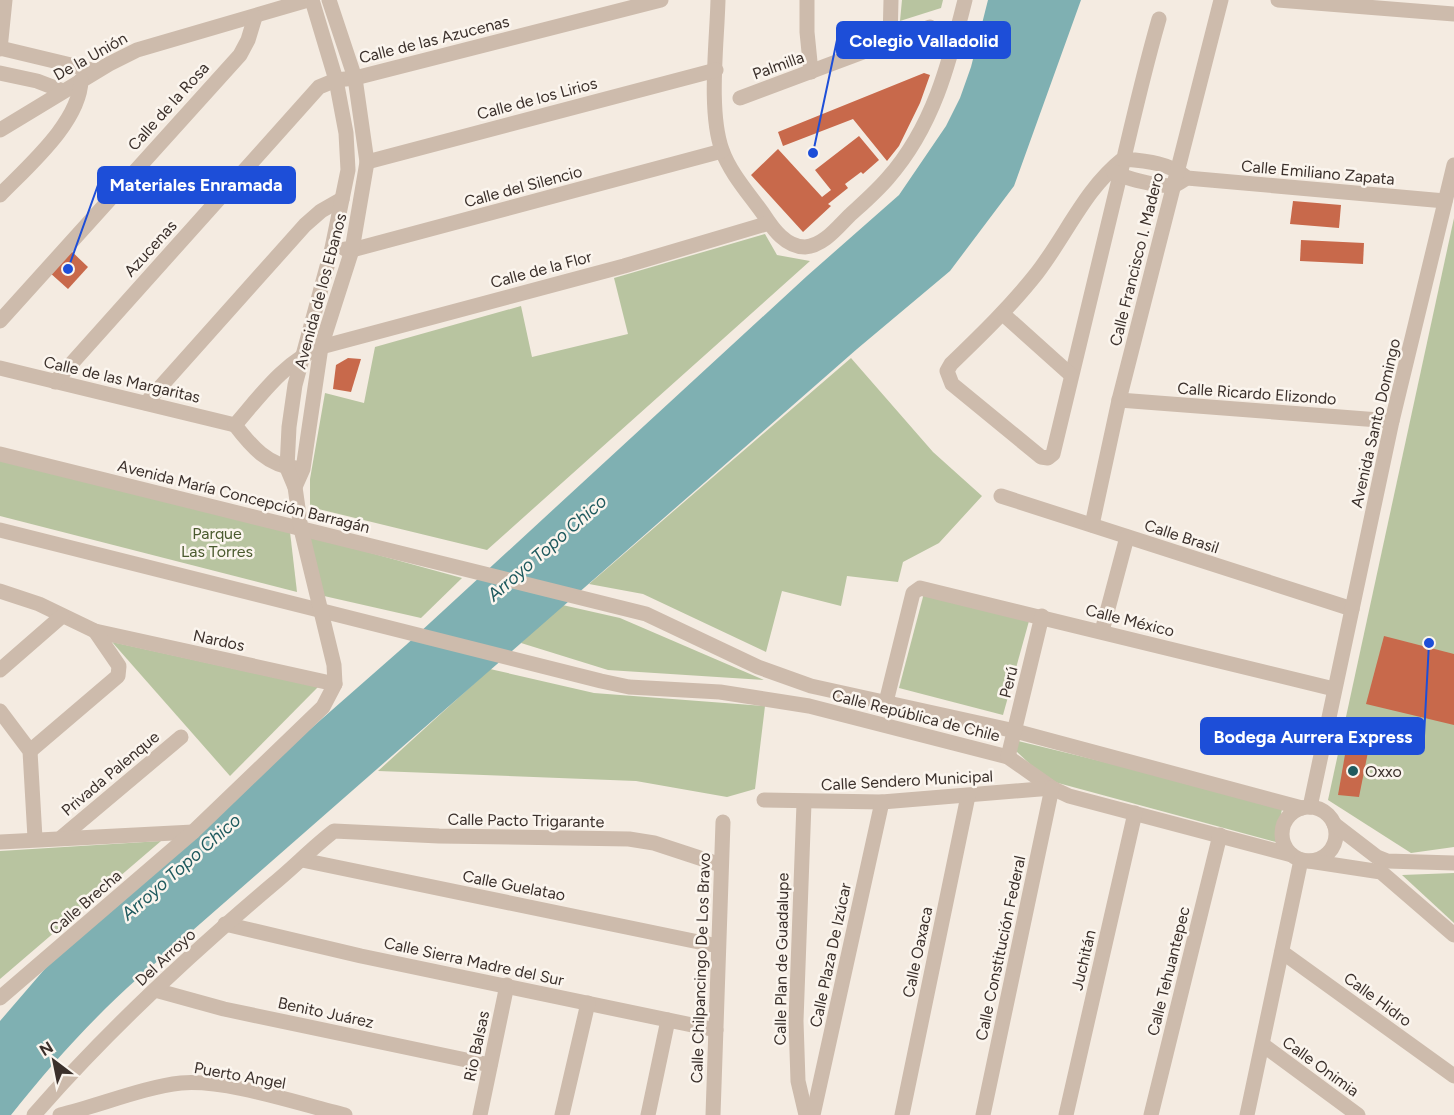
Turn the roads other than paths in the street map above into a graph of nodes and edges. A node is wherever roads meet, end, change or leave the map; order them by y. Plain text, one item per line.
1 (310, 0) edge
2 (329, 0) edge
3 (661, 0) edge
4 (718, 0) edge
5 (807, 0) edge
6 (891, 0) edge
7 (964, 0) edge
8 (1278, 0) edge
9 (4, 1) edge
10 (1220, 1) edge
11 (1454, 14) edge
12 (255, 17) junction
13 (1159, 19) dead end
14 (930, 27) dead end
15 (890, 41) junction
16 (0, 48) edge
17 (44, 58) junction
18 (716, 70) junction
19 (96, 71) junction
20 (811, 72) junction
21 (0, 73) edge
22 (356, 78) junction
23 (81, 80) junction
24 (336, 80) junction
25 (37, 81) junction
26 (63, 91) junction
27 (740, 98) dead end
28 (0, 130) edge
29 (722, 151) junction
30 (367, 162) junction
31 (1454, 165) edge
32 (1118, 167) junction
33 (1182, 173) junction
34 (1173, 186) junction
35 (0, 195) edge
36 (342, 199) junction
37 (1445, 201) junction
38 (769, 223) junction
39 (332, 248) junction
40 (352, 250) junction
41 (1003, 314) junction
42 (0, 321) edge
43 (321, 347) junction
44 (302, 354) junction
45 (0, 368) edge
46 (1071, 375) junction
47 (55, 382) junction
48 (1119, 400) junction
49 (146, 403) junction
50 (1392, 421) junction
51 (235, 425) junction
52 (0, 454) edge
53 (295, 468) junction
54 (1001, 496) dead end
55 (1092, 525) junction
56 (301, 529) junction
57 (0, 530) edge
58 (1127, 537) junction
59 (0, 591) edge
60 (571, 595) joint
61 (1352, 609) junction
62 (320, 610) junction
63 (62, 616) junction
64 (1042, 616) junction
65 (95, 631) junction
66 (1102, 631) junction
67 (0, 670) edge
68 (336, 684) junction
69 (1334, 689) junction
70 (886, 702) junction
71 (0, 711) edge
72 (1015, 731) junction
73 (181, 737) dead end
74 (30, 751) junction
75 (1008, 756) junction
76 (1052, 788) junction
77 (968, 796) junction
78 (764, 801) dead end
79 (804, 802) junction
80 (882, 802) junction
81 (1306, 807) junction
82 (1135, 813) junction
83 (723, 822) dead end
84 (1334, 824) junction
85 (193, 832) junction
86 (329, 835) joint
87 (1220, 835) junction
88 (62, 837) junction
89 (35, 838) junction
90 (0, 842) edge
91 (1301, 858) junction
92 (302, 860) junction
93 (1454, 863) edge
94 (721, 865) junction
95 (1384, 867) junction
96 (225, 924) junction
97 (1454, 935) edge
98 (718, 945) junction
99 (1282, 952) junction
100 (507, 985) junction
101 (155, 990) junction
102 (0, 998) edge
103 (588, 1003) junction
104 (668, 1020) junction
105 (716, 1030) junction
106 (1263, 1045) junction
107 (490, 1065) junction
108 (1454, 1076) edge
109 (34, 1115) edge
110 (60, 1115) edge
111 (345, 1115) edge
112 (480, 1115) edge
113 (562, 1115) edge
114 (648, 1115) edge
115 (713, 1115) edge
116 (806, 1115) edge
117 (813, 1115) edge
118 (902, 1115) edge
119 (983, 1115) edge
120 (1066, 1115) edge
121 (1150, 1115) edge
122 (1247, 1115) edge
123 (1358, 1115) edge

1 - 12 street, De la Unión
1 - 24 street
2 - 22 street, Avenida de los Ebanos
3 - 22 street, Calle de las Azucenas
4 - 18 street
5 - 20 street
6 - 15 street
7 - 38 street
8 - 11 street
9 - 16 street
10 - 33 street, Calle Francisco I. Madero
12 - 19 street, De la Unión
12 - 42 street, Calle de la Rosa
13 - 32 street
14 - 15 street, Palmilla
15 - 20 street, Palmilla
16 - 17 street
17 - 19 street
17 - 25 street
18 - 29 street
18 - 30 street, Calle de los Lirios
19 - 23 street, De la Unión
20 - 27 street, Palmilla
21 - 25 street
22 - 24 street, Azucenas
22 - 30 street, Avenida de los Ebanos
23 - 26 street, De la Unión
23 - 35 street
24 - 36 street
24 - 47 street, Azucenas
25 - 26 street
26 - 28 street, De la Unión
29 - 38 street
29 - 40 street, Calle del Silencio
30 - 40 street, Avenida de los Ebanos
31 - 37 street, Avenida Santo Domingo
32 - 33 street, Calle Emiliano Zapata
32 - 34 street
32 - 41 street
32 - 46 street
33 - 34 street
33 - 37 street, Calle Emiliano Zapata
34 - 48 street, Calle Francisco I. Madero
36 - 39 street
36 - 49 street
37 - 50 street, Avenida Santo Domingo
38 - 43 street, Calle de la Flor
39 - 40 street, Calle del Silencio
39 - 44 street
40 - 43 street, Avenida de los Ebanos
41 - 46 street
41 - 46 street
43 - 44 street
43 - 53 street, Avenida de los Ebanos
44 - 51 street
44 - 53 street
45 - 47 street, Calle de las Margaritas
47 - 49 street, Calle de las Margaritas
48 - 50 street, Calle Ricardo Elizondo
48 - 55 street, Calle Francisco I. Madero
49 - 51 street, Calle de las Margaritas
50 - 61 street, Avenida Santo Domingo
51 - 53 street
52 - 56 street, Avenida María Concepción Barragán
53 - 56 street
54 - 55 street, Calle Brasil
55 - 58 street, Calle Brasil
56 - 60 street, Avenida María Concepción Barragán
56 - 62 street
57 - 62 street
58 - 61 street, Calle Brasil
58 - 66 street
59 - 63 street, Nardos
60 - 70 street, Calle República de Chile
61 - 69 street, Avenida Santo Domingo
62 - 68 street
62 - 75 street, Calle República de Chile
63 - 65 street, Nardos
63 - 67 street
64 - 66 street, Calle México
64 - 70 street, Calle México
64 - 72 street, Perú
65 - 68 street, Nardos
65 - 74 street
66 - 69 street, Calle México
68 - 85 street, Calle Brecha
69 - 81 street, Avenida Santo Domingo
70 - 72 street, Calle República de Chile
71 - 74 street
72 - 75 street, Perú
72 - 81 street, Calle República de Chile
73 - 88 street, Privada Palenque
74 - 89 street
75 - 76 street, Calle República de Chile
76 - 77 street, Calle Sendero Municipal
76 - 82 street, Calle República de Chile
76 - 119 street, Calle Constitución Federal
77 - 80 street, Calle Sendero Municipal
77 - 118 street, Calle Oaxaca
78 - 79 street, Calle Sendero Municipal
79 - 80 street, Calle Sendero Municipal
79 - 116 street, Calle Plan de Guadalupe
80 - 117 street, Calle Plaza De Izúcar
81 - 84 street
81 - 91 street
82 - 87 street, Calle República de Chile
82 - 120 street, Juchitán
83 - 94 street, Calle Chilpancingo De Los Bravo
84 - 91 street
84 - 95 street
85 - 88 street
85 - 102 street, Calle Brecha
86 - 92 street, Del Arroyo
86 - 94 street, Calle Pacto Trigarante
87 - 91 street, Calle República de Chile
87 - 121 street, Calle Tehuantepec
88 - 89 street
89 - 90 street
91 - 95 street, Calle República de Chile
91 - 99 street
92 - 96 street, Del Arroyo
92 - 98 street, Calle Guelatao
93 - 95 street
94 - 98 street, Calle Chilpancingo De Los Bravo
95 - 97 street
96 - 100 street, Calle Sierra Madre del Sur
96 - 101 street, Del Arroyo
98 - 105 street, Calle Chilpancingo De Los Bravo
99 - 106 street
99 - 108 street, Calle Hidro
100 - 103 street, Calle Sierra Madre del Sur
100 - 107 street, Rio Balsas
101 - 107 street, Benito Juárez
101 - 109 street, Del Arroyo
103 - 104 street, Calle Sierra Madre del Sur
103 - 113 street
104 - 105 street, Calle Sierra Madre del Sur
104 - 114 street
105 - 115 street, Calle Chilpancingo De Los Bravo
106 - 122 street
106 - 123 street, Calle Onimia
107 - 112 street, Rio Balsas
110 - 111 street, Puerto Angel

